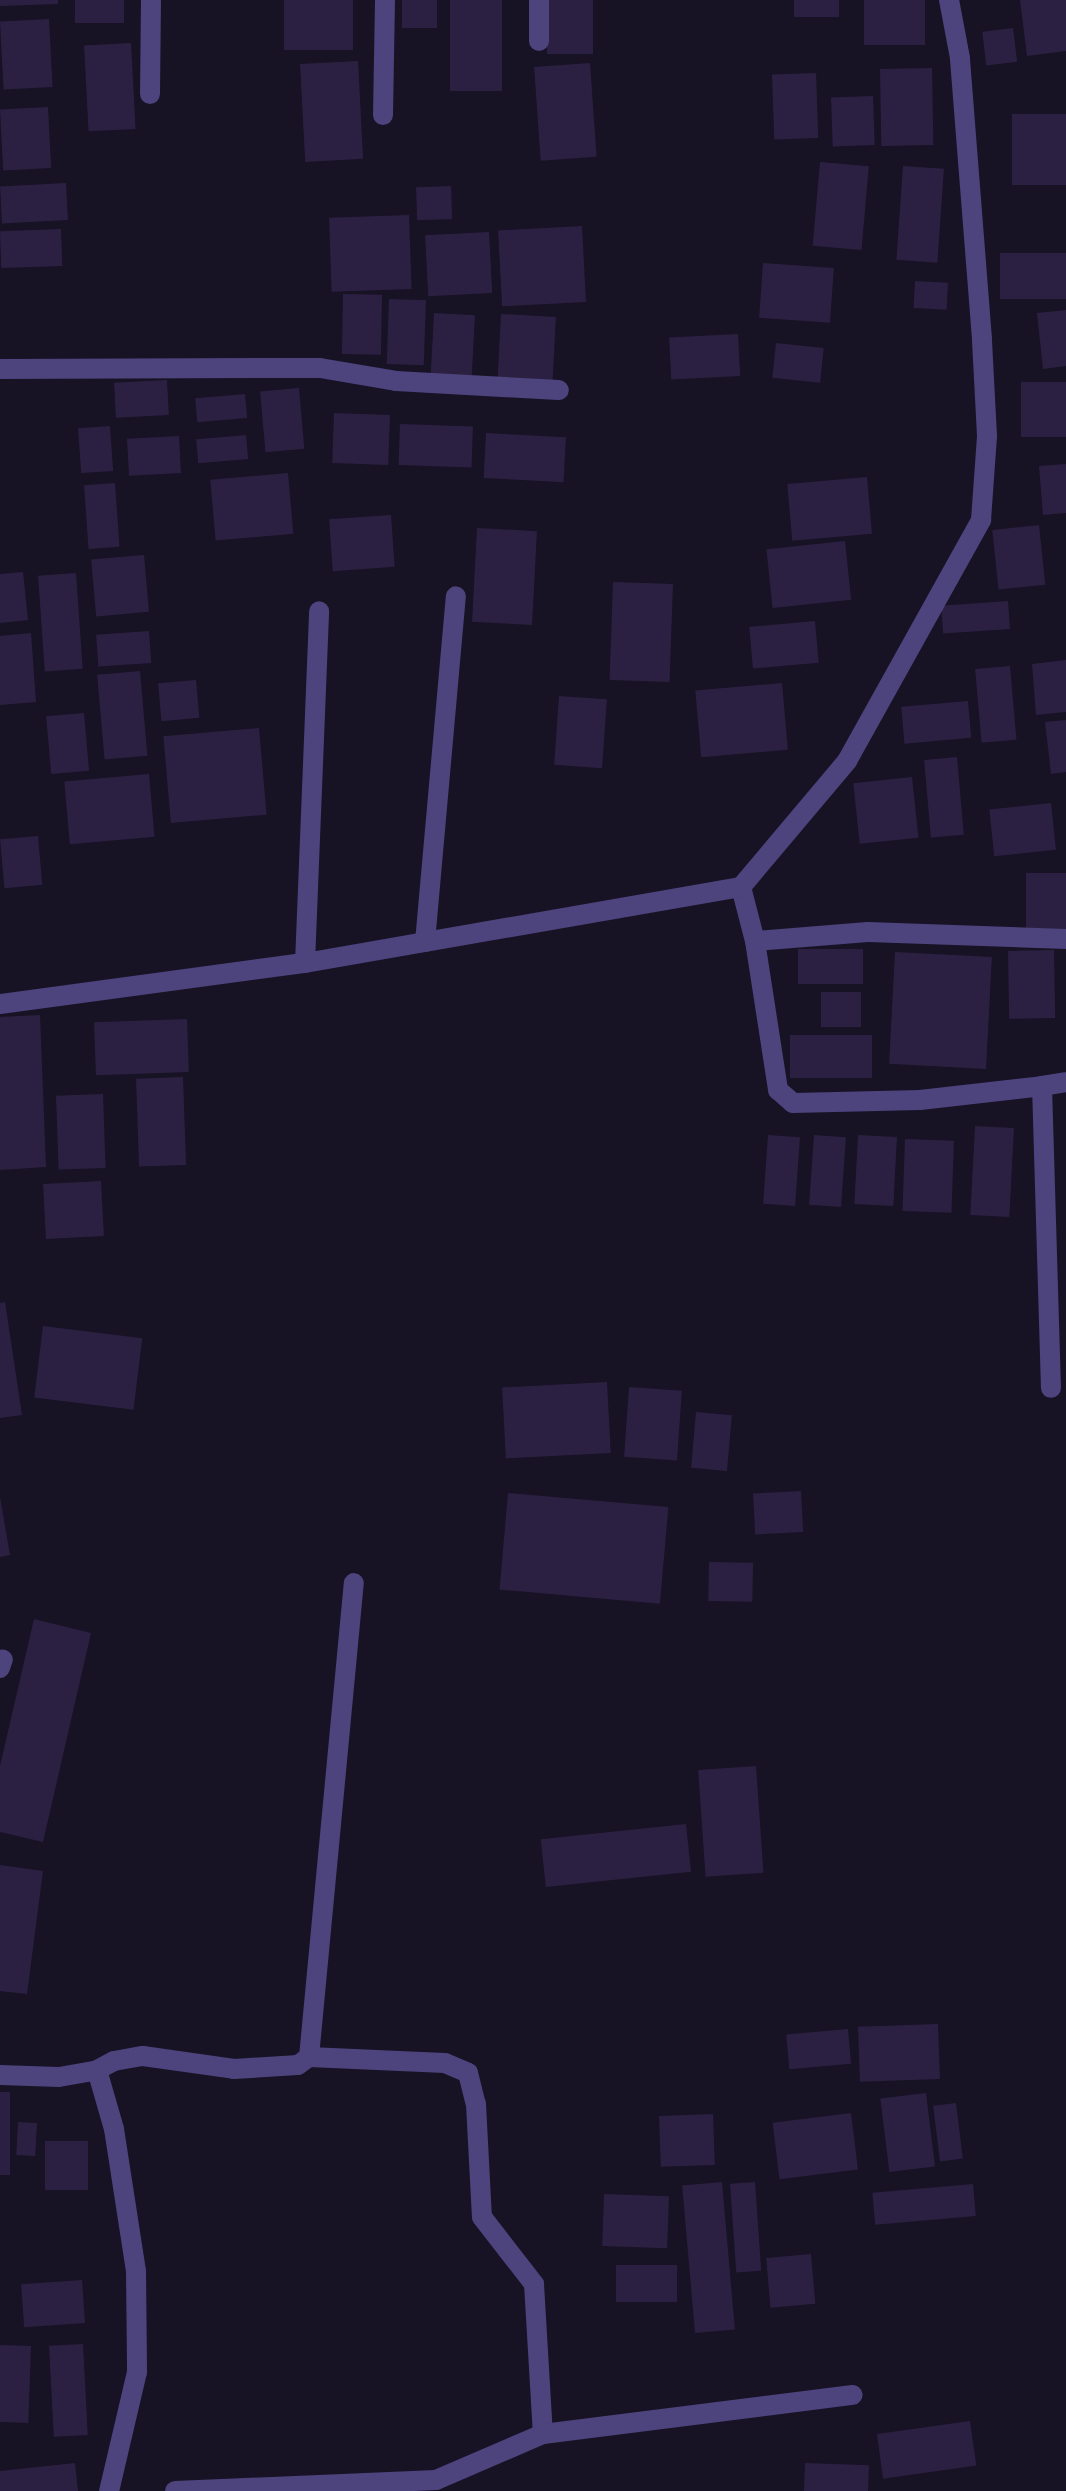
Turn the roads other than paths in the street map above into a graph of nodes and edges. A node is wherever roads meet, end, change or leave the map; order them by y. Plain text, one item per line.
1 (151, 0) edge
2 (385, 0) edge
3 (540, 0) edge
4 (949, 0) edge
5 (538, 40) dead end
6 (150, 94) dead end
7 (383, 115) dead end
8 (0, 368) edge
9 (560, 390) dead end
10 (456, 596) dead end
11 (319, 610) dead end
12 (741, 887) junction
13 (1066, 940) edge
14 (756, 941) junction
15 (425, 942) junction
16 (305, 963) junction
17 (0, 1004) edge
18 (1066, 1082) edge
19 (1042, 1086) junction
20 (1050, 1388) dead end
21 (354, 1583) dead end
22 (309, 2057) junction
23 (97, 2070) junction
24 (0, 2075) edge
25 (852, 2395) dead end
26 (543, 2434) junction
27 (445, 2485) edge
28 (108, 2491) edge
29 (176, 2491) edge

1 - 6 street
2 - 7 street
3 - 5 street
4 - 12 street
8 - 9 street
10 - 15 street
11 - 16 street
12 - 14 street
12 - 15 street
13 - 14 street
14 - 19 street
15 - 16 street
16 - 17 street
18 - 19 street
19 - 20 street
21 - 22 street
22 - 23 street
22 - 26 street
23 - 24 street
23 - 28 street
25 - 26 street
26 - 27 street
27 - 29 street

